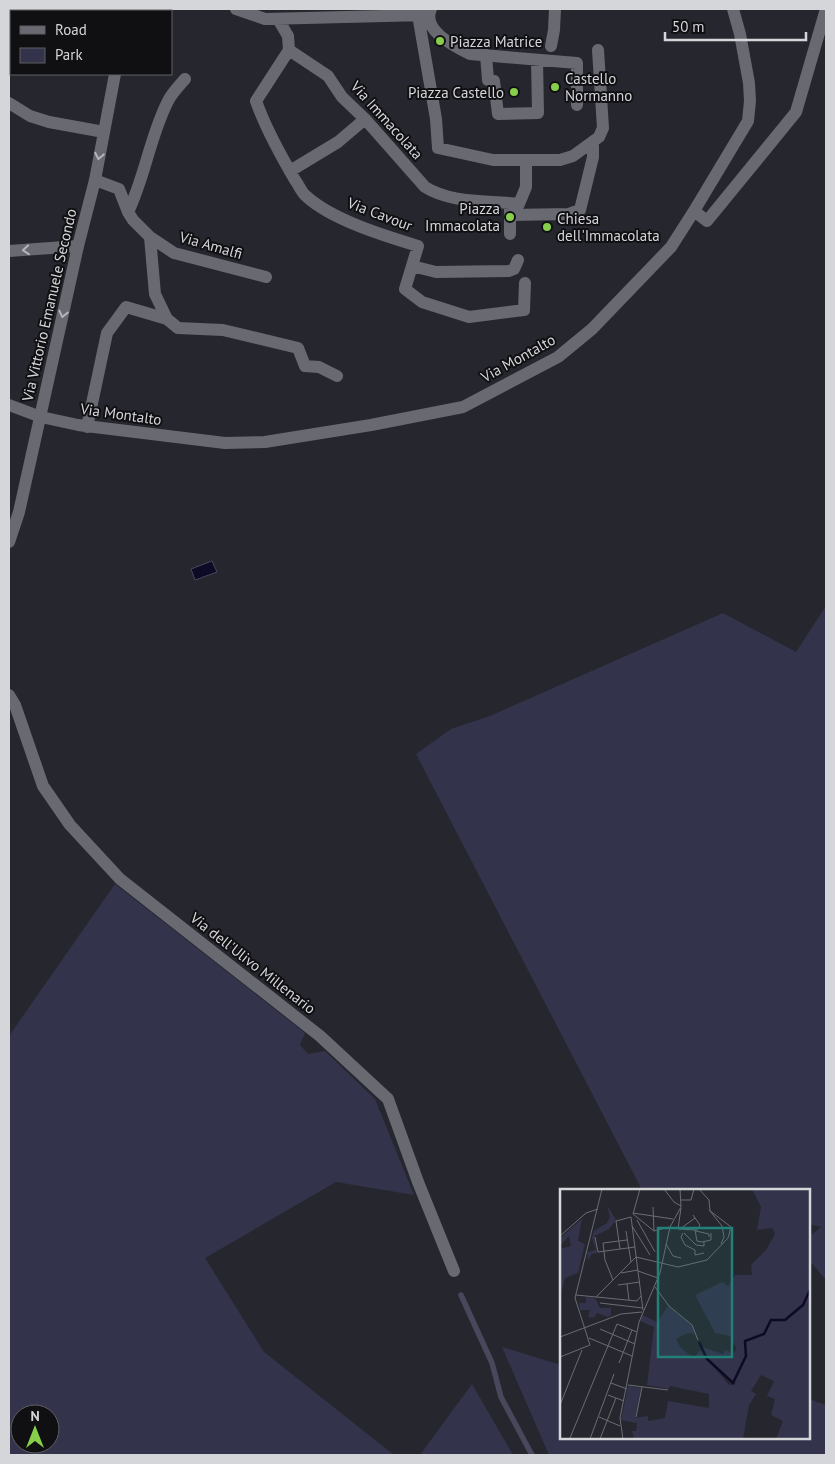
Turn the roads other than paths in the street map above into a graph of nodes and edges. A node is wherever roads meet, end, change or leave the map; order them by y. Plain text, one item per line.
1 (236, 9) edge
2 (733, 9) edge
3 (826, 9) edge
4 (555, 10) edge
5 (254, 11) edge
6 (383, 12) edge
7 (340, 13) edge
8 (422, 14) edge
9 (278, 19) junction
10 (551, 46) dead end
11 (288, 50) junction
12 (598, 50) dead end
13 (486, 55) junction
14 (537, 60) junction
15 (115, 75) edge
16 (185, 79) dead end
17 (9, 103) edge
18 (577, 105) dead end
19 (365, 120) junction
20 (104, 132) junction
21 (592, 142) junction
22 (526, 161) junction
23 (290, 171) junction
24 (95, 180) junction
25 (511, 208) junction
26 (694, 211) junction
27 (128, 212) junction
28 (510, 234) dead end
29 (150, 237) junction
30 (78, 246) junction
31 (9, 251) edge
32 (518, 260) dead end
33 (412, 266) junction
34 (266, 277) dead end
35 (525, 283) dead end
36 (167, 319) junction
37 (337, 376) dead end
38 (9, 405) edge
39 (41, 416) junction
40 (87, 427) junction
41 (9, 542) edge
42 (9, 695) edge
43 (454, 1271) dead end

1 - 5 street
2 - 26 street, Via Montalto
3 - 26 street
4 - 10 street
5 - 9 street
6 - 7 street
6 - 8 street
7 - 9 street
8 - 13 street
8 - 22 street
9 - 11 street
11 - 19 street, Via Immacolata
11 - 23 street, Via Cavour
12 - 21 street
13 - 14 street
13 - 14 street
14 - 18 street
15 - 20 street, Via Vittorio Emanuele Secondo
16 - 27 street
17 - 20 street
19 - 23 street
19 - 25 street, Via Immacolata
20 -> 24 street, Via Vittorio Emanuele Secondo
21 - 22 street
21 - 25 street, Via Immacolata
22 - 25 street
23 - 33 street, Via Cavour
24 - 27 street, Via Amalfi
24 - 30 street, Via Vittorio Emanuele Secondo
25 - 28 street
26 - 40 street, Via Montalto
27 - 29 street, Via Amalfi
29 - 34 street, Via Amalfi
29 - 36 street
30 -> 31 street
30 -> 39 street, Via Vittorio Emanuele Secondo
32 - 33 street
33 - 35 street, Via Cavour
36 - 37 street
36 - 40 street
38 - 39 street, Via Montalto
39 - 40 street, Via Montalto
39 - 41 street, Via Vittorio Emanuele Secondo
42 - 43 street, Via dell'Ulivo Millenario

